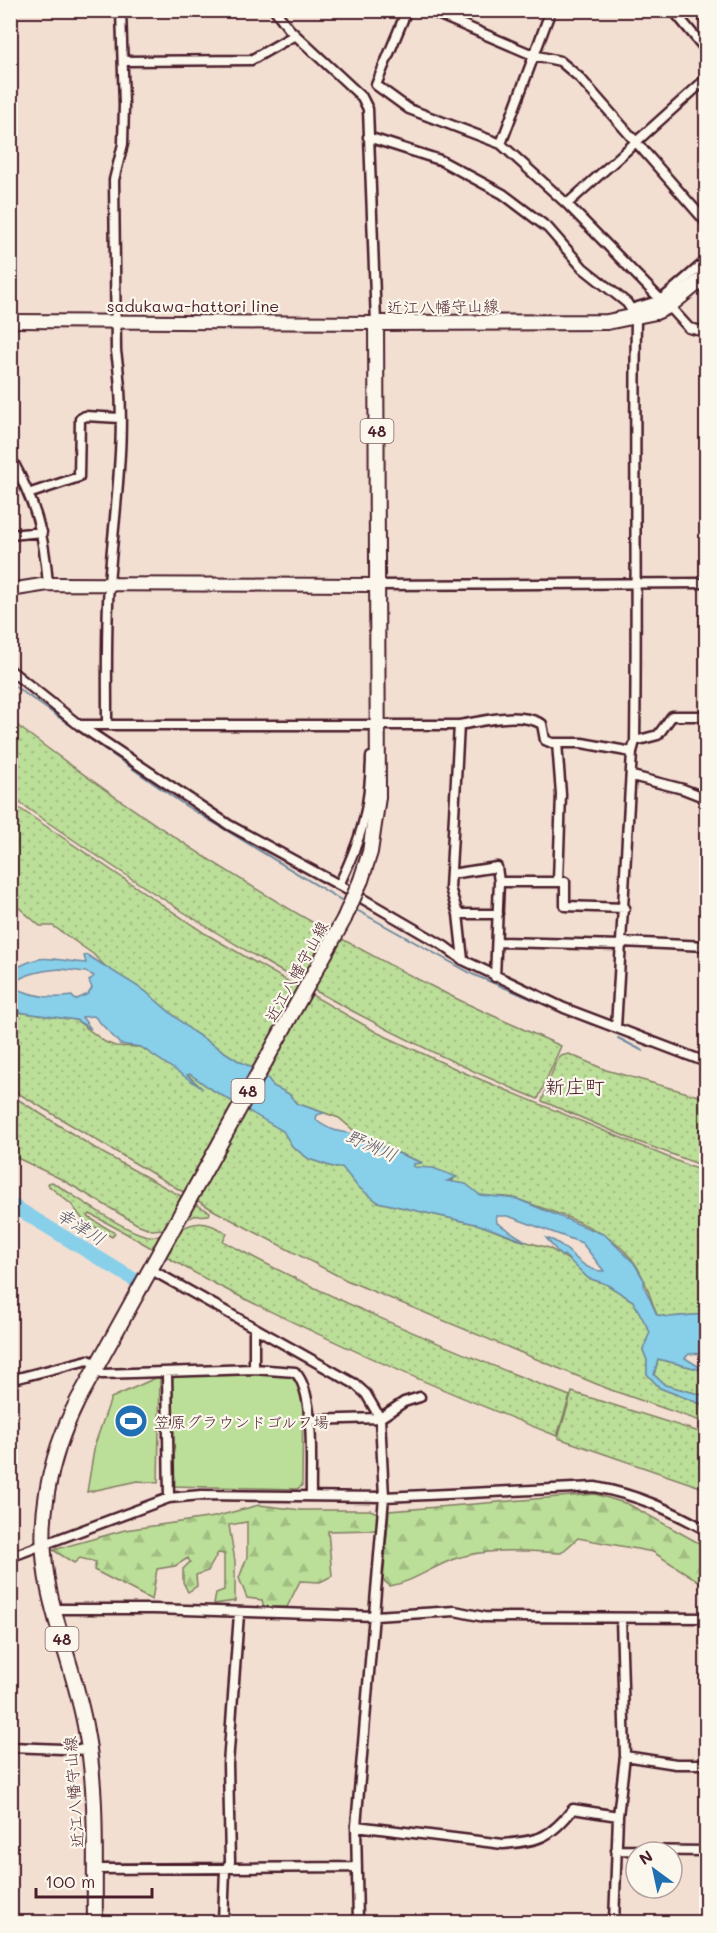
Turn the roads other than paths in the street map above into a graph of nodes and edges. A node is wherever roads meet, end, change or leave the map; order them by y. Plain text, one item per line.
1 (121, 10) edge
2 (274, 10) edge
3 (407, 10) edge
4 (428, 10) edge
5 (551, 10) edge
6 (673, 10) edge
7 (698, 10) edge
8 (706, 20) edge
9 (295, 35) junction
10 (706, 50) edge
11 (533, 55) junction
12 (123, 61) junction
13 (706, 79) edge
14 (368, 137) junction
15 (636, 142) junction
16 (501, 144) junction
17 (567, 204) junction
18 (706, 222) edge
19 (706, 261) edge
20 (706, 276) edge
21 (665, 303) junction
22 (633, 313) junction
23 (10, 321) edge
24 (116, 321) junction
25 (376, 323) junction
26 (706, 332) edge
27 (120, 418) junction
28 (10, 456) edge
29 (31, 493) junction
30 (42, 532) junction
31 (10, 535) edge
32 (638, 583) junction
33 (706, 583) edge
34 (48, 584) junction
35 (109, 585) junction
36 (377, 585) junction
37 (14, 588) edge
38 (10, 670) edge
39 (706, 716) edge
40 (79, 724) junction
41 (107, 724) junction
42 (378, 725) junction
43 (459, 725) junction
44 (635, 741) junction
45 (557, 743) junction
46 (632, 752) junction
47 (632, 776) junction
48 (706, 798) edge
49 (451, 874) junction
50 (558, 881) junction
51 (499, 882) junction
52 (339, 885) junction
53 (625, 908) junction
54 (458, 914) junction
55 (498, 914) junction
56 (497, 942) junction
57 (622, 944) junction
58 (706, 946) edge
59 (463, 960) junction
60 (495, 977) junction
61 (616, 1028) junction
62 (706, 1062) edge
63 (150, 1269) junction
64 (254, 1329) junction
65 (100, 1369) junction
66 (254, 1369) junction
67 (167, 1372) junction
68 (10, 1380) edge
69 (420, 1397) dead end
70 (380, 1418) junction
71 (308, 1420) junction
72 (311, 1495) junction
73 (384, 1497) junction
74 (169, 1498) junction
75 (706, 1530) edge
76 (44, 1543) junction
77 (10, 1557) edge
78 (54, 1609) junction
79 (239, 1614) junction
80 (375, 1616) junction
81 (621, 1618) junction
82 (706, 1618) edge
83 (10, 1747) edge
84 (89, 1750) junction
85 (626, 1756) junction
86 (706, 1764) edge
87 (618, 1816) junction
88 (356, 1826) junction
89 (616, 1850) junction
90 (706, 1851) edge
91 (357, 1867) junction
92 (94, 1869) junction
93 (225, 1870) junction
94 (95, 1923) edge
95 (223, 1923) edge
96 (358, 1923) edge
97 (614, 1923) edge

1 - 12 street
2 - 9 street
3 - 16 street
4 - 11 street
5 - 11 street
6 - 10 street
7 - 8 street
9 - 12 street
9 - 14 street
11 - 15 street
11 - 16 street
12 - 24 street
13 - 15 street
14 - 22 street
14 - 25 street
15 - 17 street
15 - 18 street
16 - 17 street
17 - 21 street
19 - 21 street
20 - 21 main road, 近江八幡守山線
21 - 22 main road, 近江八幡守山線
21 - 26 street
22 - 25 main road, 近江八幡守山線
22 - 32 street
23 - 24 main road, sadukawa-hattori line
24 - 25 main road, sadukawa-hattori line
24 - 27 street
25 - 36 main road, 近江八幡守山線 / 48
27 - 29 street
27 - 35 street
28 - 29 street
29 - 30 street
30 - 31 street
30 - 34 street
32 - 33 street
32 - 36 street
32 - 44 street
34 - 35 main road
34 - 37 main road
35 - 36 main road
35 - 41 street
36 - 42 main road, 近江八幡守山線 / 48
38 - 40 street
39 - 44 street
40 - 41 street
40 - 52 street
41 - 42 street
42 - 43 street
42 - 52 street
42 - 63 main road, 近江八幡守山線 / 48, bridge
43 - 45 street
43 - 49 street
44 - 46 street
45 - 46 street
45 - 50 street
46 - 47 street
47 - 48 street
47 - 53 street
49 - 51 street
49 - 54 street
50 - 51 street
50 - 53 street
51 - 55 street
52 - 59 street
53 - 57 street
54 - 55 street
54 - 59 street
55 - 56 street
56 - 57 street
56 - 60 street
57 - 58 street
57 - 61 street
59 - 60 street
60 - 61 street
61 - 62 street
63 - 64 street
63 - 65 main road, 近江八幡守山線 / 48
64 - 66 street
64 - 70 street
65 - 67 street
65 - 68 street
65 - 76 main road, 近江八幡守山線 / 48
66 - 67 street
66 - 71 street
67 - 74 street
69 - 70 street
70 - 71 street
70 - 73 street
71 - 72 street
72 - 73 street
72 - 74 street
73 - 75 street
73 - 80 street
74 - 76 street
76 - 77 street
76 - 78 main road, 近江八幡守山線 / 48
78 - 79 street
78 - 84 main road, 近江八幡守山線 / 48
79 - 80 street
79 - 93 street
80 - 81 street
80 - 88 street
81 - 82 street
81 - 85 street
83 - 84 street
84 - 92 main road, 近江八幡守山線 / 48
85 - 86 street
85 - 87 street
87 - 88 street
87 - 89 street
88 - 91 street
89 - 90 street
89 - 97 street
91 - 93 street
91 - 96 street
92 - 93 street
92 - 94 main road, 近江八幡守山線 / 48
93 - 95 street

